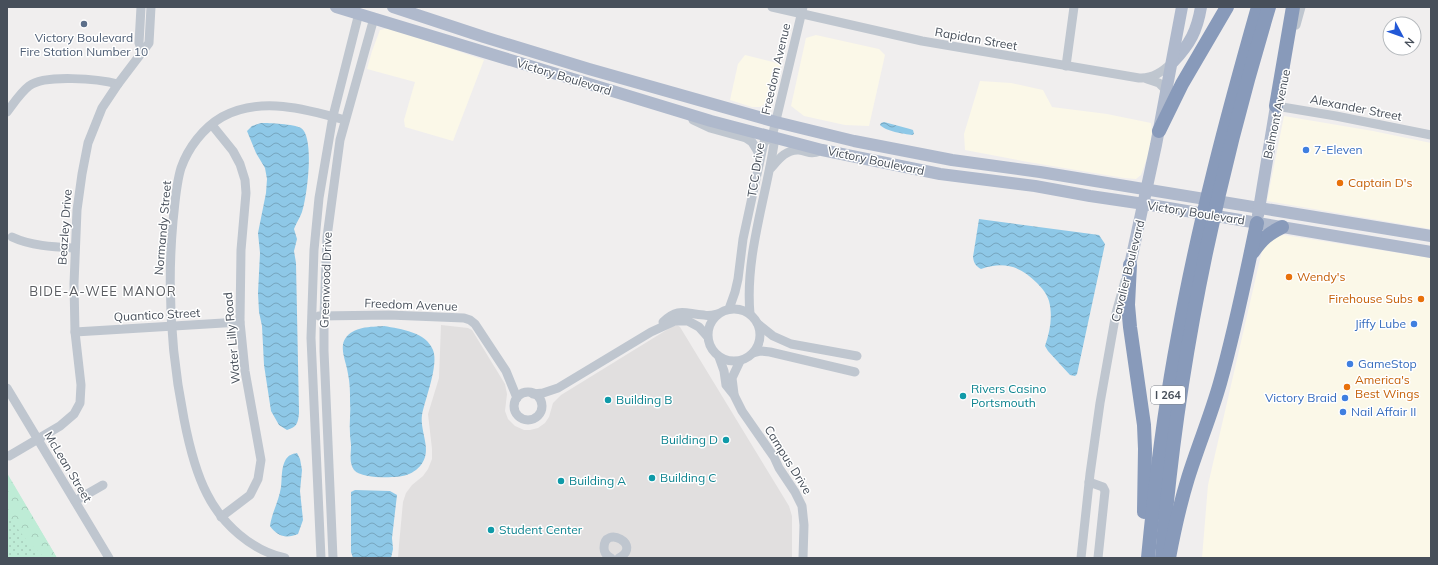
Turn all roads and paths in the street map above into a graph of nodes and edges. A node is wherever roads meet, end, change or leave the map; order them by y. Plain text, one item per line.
1 (141, 7) edge
2 (151, 7) edge
3 (336, 7) edge
4 (393, 7) edge
5 (772, 7) edge
6 (1074, 7) edge
7 (1182, 7) edge
8 (1201, 7) edge
9 (1227, 7) edge
10 (1258, 7) edge
11 (1269, 7) edge
12 (1293, 7) edge
13 (1301, 7) edge
14 (360, 10) edge
15 (802, 11) edge
16 (376, 12) edge
17 (142, 51) junction
18 (1173, 62) junction
19 (1066, 66) junction
20 (1147, 79) junction
21 (118, 84) junction
22 (1167, 91) junction
23 (1276, 106) junction
24 (676, 111) junction
25 (7, 112) edge
26 (333, 116) junction
27 (345, 120) junction
28 (776, 122) junction
29 (212, 125) junction
30 (1159, 131) junction
31 (1431, 135) edge
32 (772, 137) junction
33 (822, 150) junction
34 (760, 158) junction
35 (770, 169) junction
36 (1216, 184) junction
37 (1147, 189) junction
38 (1144, 204) junction
39 (1259, 208) junction
40 (1257, 223) junction
41 (1282, 227) junction
42 (1205, 235) junction
43 (1431, 236) edge
44 (12, 237) dead end
45 (74, 248) junction
46 (1431, 252) edge
47 (1250, 256) junction
48 (1130, 265) junction
49 (729, 309) junction
50 (717, 314) junction
51 (750, 314) junction
52 (312, 316) junction
53 (324, 316) junction
54 (240, 322) junction
55 (758, 324) junction
56 (172, 327) junction
57 (75, 332) junction
58 (651, 332) junction
59 (707, 336) junction
60 (753, 353) junction
61 (856, 356) dead end
62 (719, 357) junction
63 (740, 360) junction
64 (506, 371) junction
65 (855, 372) dead end
66 (7, 388) edge
67 (558, 388) junction
68 (531, 393) junction
69 (734, 395) junction
70 (517, 398) junction
71 (541, 408) junction
72 (38, 438) junction
73 (9, 456) dead end
74 (1089, 482) junction
75 (103, 485) dead end
76 (75, 501) junction
77 (221, 517) junction
78 (110, 558) edge
79 (285, 558) edge
80 (321, 558) edge
81 (333, 558) edge
82 (611, 558) edge
83 (621, 558) edge
84 (803, 558) edge
85 (1081, 558) edge
86 (1098, 558) edge
87 (1144, 558) edge
88 (1148, 558) edge
89 (1162, 558) edge
90 (1169, 558) edge

1 - 17 street
2 - 17 street, Beazley Drive
3 - 14 main road, Victory Boulevard
4 - 28 main road, Victory Boulevard
5 - 15 street, Rapidan Street
6 - 19 street
7 - 18 main road, Cavalier Boulevard
8 - 18 main road, Cavalier Boulevard
9 - 30 highway
10 - 36 highway, I 264
11 - 36 highway, I 264
12 - 23 highway
13 - 23 street, Belmont Avenue
14 - 16 main road, Victory Boulevard
14 - 26 street, Greenwood Drive
15 - 19 street, Rapidan Street
15 - 28 street, Freedom Avenue
16 - 24 main road, Victory Boulevard
16 - 27 street, Greenwood Drive
17 - 21 street, Beazley Drive
18 - 20 street
18 - 22 main road, Cavalier Boulevard
19 - 20 street, Rapidan Street
20 - 22 street, Rapidan Street
21 - 25 street
21 - 45 street, Beazley Drive
22 - 30 main road, Cavalier Boulevard
23 - 31 street, Alexander Street
23 - 39 main road, Belmont Avenue
24 - 32 main road, Victory Boulevard
24 - 34 street
26 - 27 street, Normandy Street
26 - 29 street, Normandy Street
26 - 52 street, Greenwood Drive
27 - 53 street, Greenwood Drive
28 - 32 street, Freedom Avenue
28 - 37 main road, Victory Boulevard
29 - 54 street, Water Lilly Road
29 - 56 street, Normandy Street
30 - 37 main road, Cavalier Boulevard
32 - 33 main road, Victory Boulevard
32 - 34 street, TCC Drive
32 - 35 street, TCC Drive
33 - 35 street
33 - 38 main road, Victory Boulevard
34 - 49 street, TCC Drive
35 - 51 street, TCC Drive
36 - 42 highway, I 264
37 - 38 main road, Cavalier Boulevard
37 - 39 main road, Victory Boulevard
38 - 40 main road, Victory Boulevard
38 - 48 main road, Cavalier Boulevard
39 - 40 main road, Belmont Avenue
39 - 43 main road, Victory Boulevard
40 - 41 main road, Victory Boulevard
40 - 47 highway
41 - 46 main road, Victory Boulevard
41 - 47 highway
42 - 88 highway, I 264
42 - 89 highway, I 264
44 - 45 street
45 - 57 street, Beazley Drive
47 - 90 highway
48 - 74 street, Cavalier Boulevard
48 - 87 highway
49 - 50 street
49 - 51 street
50 - 58 street, Freedom Avenue
50 - 59 street
51 - 55 street
52 - 53 street, Freedom Avenue
52 - 80 street, Greenwood Drive
53 - 64 street, Freedom Avenue
53 - 81 street, Greenwood Drive
54 - 56 street, Quantico Street
54 - 77 street, Water Lilly Road
55 - 60 street
55 - 61 street
56 - 57 street, Quantico Street
56 - 77 street, Normandy Street
57 - 72 street, Beazley Drive
58 - 59 street, Freedom Avenue
58 - 67 street, Freedom Avenue
59 - 62 street
60 - 63 street
60 - 65 street
62 - 63 street
62 - 69 street, Campus Drive
63 - 69 street, Campus Drive
64 - 68 street, Freedom Avenue
64 - 70 street, Freedom Avenue
66 - 72 street, McLean Street
67 - 68 street, Freedom Avenue
67 - 71 street, Freedom Avenue
68 - 70 street, Freedom Avenue
68 - 71 street, Freedom Avenue
69 - 84 street, Campus Drive
70 - 71 street, Freedom Avenue
72 - 73 street, Beazley Drive
72 - 76 street, McLean Street
74 - 85 street, Cavalier Boulevard
74 - 86 street
75 - 76 street
76 - 78 street, McLean Street
77 - 79 street, Normandy Street
82 - 83 street

